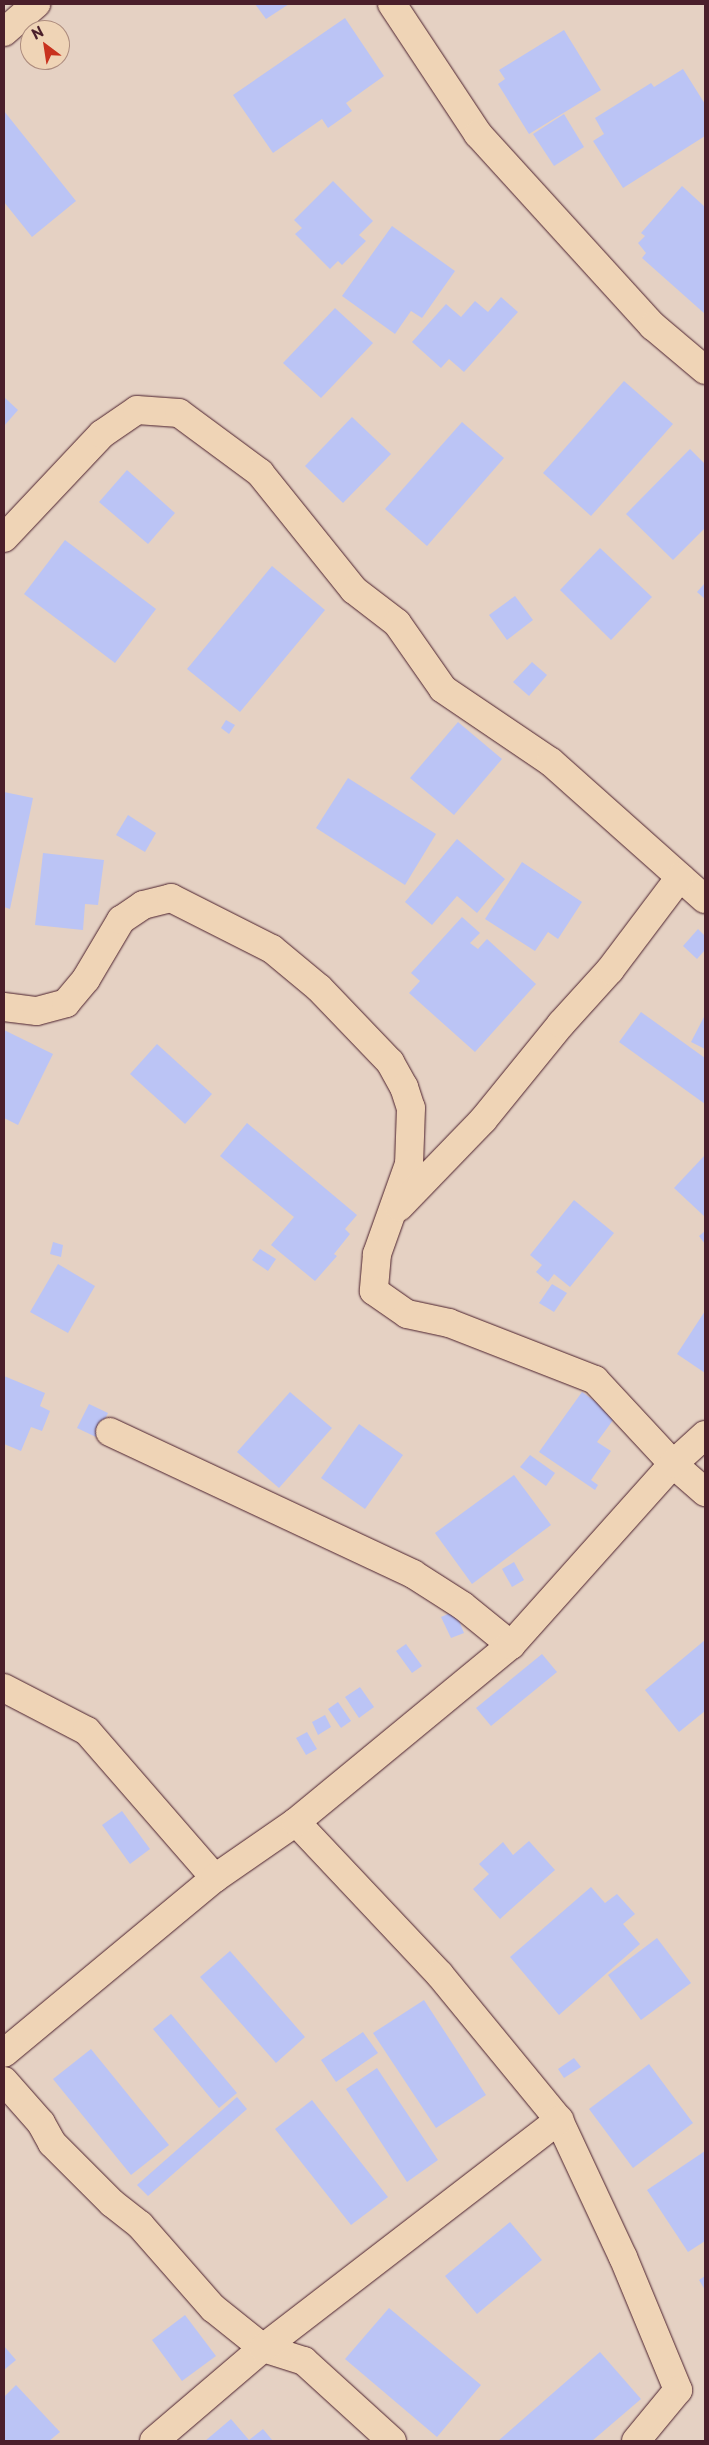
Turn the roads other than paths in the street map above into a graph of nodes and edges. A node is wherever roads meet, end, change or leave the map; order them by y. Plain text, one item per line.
1 (36, 4) edge
2 (392, 4) edge
3 (4, 32) edge
4 (705, 370) edge
5 (4, 538) edge
6 (680, 877) junction
7 (705, 900) edge
8 (4, 1008) edge
9 (395, 1211) junction
10 (110, 1432) dead end
11 (705, 1435) edge
12 (673, 1464) junction
13 (705, 1492) edge
14 (511, 1645) junction
15 (4, 1688) edge
16 (296, 1822) junction
17 (214, 1878) junction
18 (4, 2053) edge
19 (4, 2081) edge
20 (558, 2120) junction
21 (263, 2348) junction
22 (154, 2441) edge
23 (392, 2441) edge
24 (636, 2441) edge

1 - 3 street
2 - 4 street
5 - 6 street
6 - 7 street
6 - 9 street
8 - 9 street
9 - 12 street
10 - 14 street
11 - 12 street
12 - 13 street
12 - 14 street
14 - 16 street
15 - 17 street
16 - 17 street
16 - 20 street
17 - 18 street
19 - 21 street
20 - 21 street
20 - 24 street
21 - 22 street
21 - 23 street

